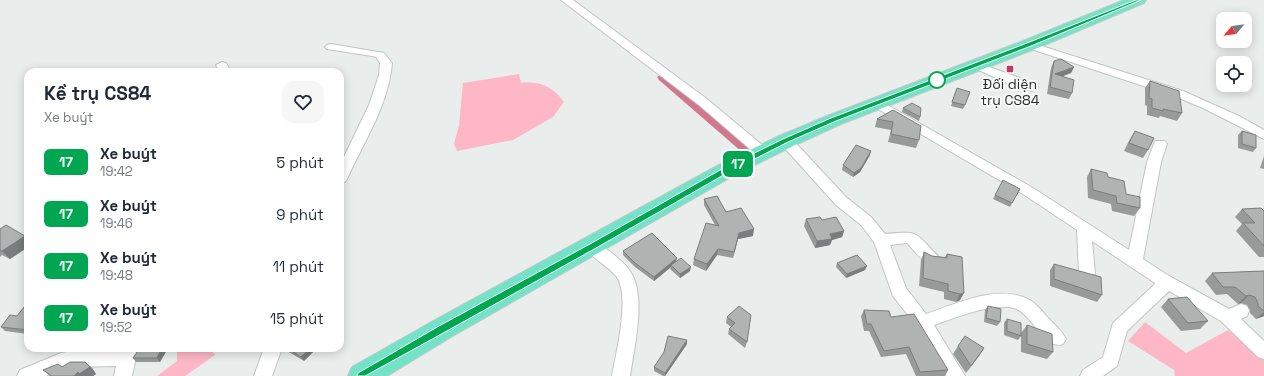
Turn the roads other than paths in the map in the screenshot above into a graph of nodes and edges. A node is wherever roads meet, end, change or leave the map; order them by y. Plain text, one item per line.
1 (566, 0) edge
2 (1138, 0) edge
3 (1029, 45) junction
4 (331, 47) dead end
5 (976, 65) junction
6 (1032, 86) dead end
7 (877, 103) junction
8 (1264, 135) edge
9 (786, 141) junction
10 (1160, 144) dead end
11 (762, 152) junction
12 (344, 171) edge
13 (1084, 227) junction
14 (881, 240) junction
15 (593, 246) junction
16 (932, 259) edge
17 (1135, 260) junction
18 (1087, 273) edge
19 (1163, 280) junction
20 (923, 322) junction
21 (1057, 339) dead end
22 (272, 352) edge
23 (1264, 352) edge
24 (128, 353) edge
25 (26, 376) edge
26 (123, 376) edge
27 (263, 376) edge
28 (362, 376) edge
29 (621, 376) edge
30 (956, 376) edge
31 (1089, 376) edge

1 - 11 street
2 - 3 highway
3 - 5 highway
3 - 8 street
4 - 12 street
5 - 6 street
5 - 7 highway
7 - 9 highway
7 - 13 street
9 - 11 highway
9 - 14 street
10 - 17 street
11 - 15 highway
13 - 17 street
13 - 18 street
14 - 16 street
14 - 20 street
15 - 28 highway
15 - 29 street
17 - 19 street
19 - 23 street
19 - 31 street
20 - 21 street
20 - 30 street
22 - 27 street
24 - 25 street
24 - 26 street

